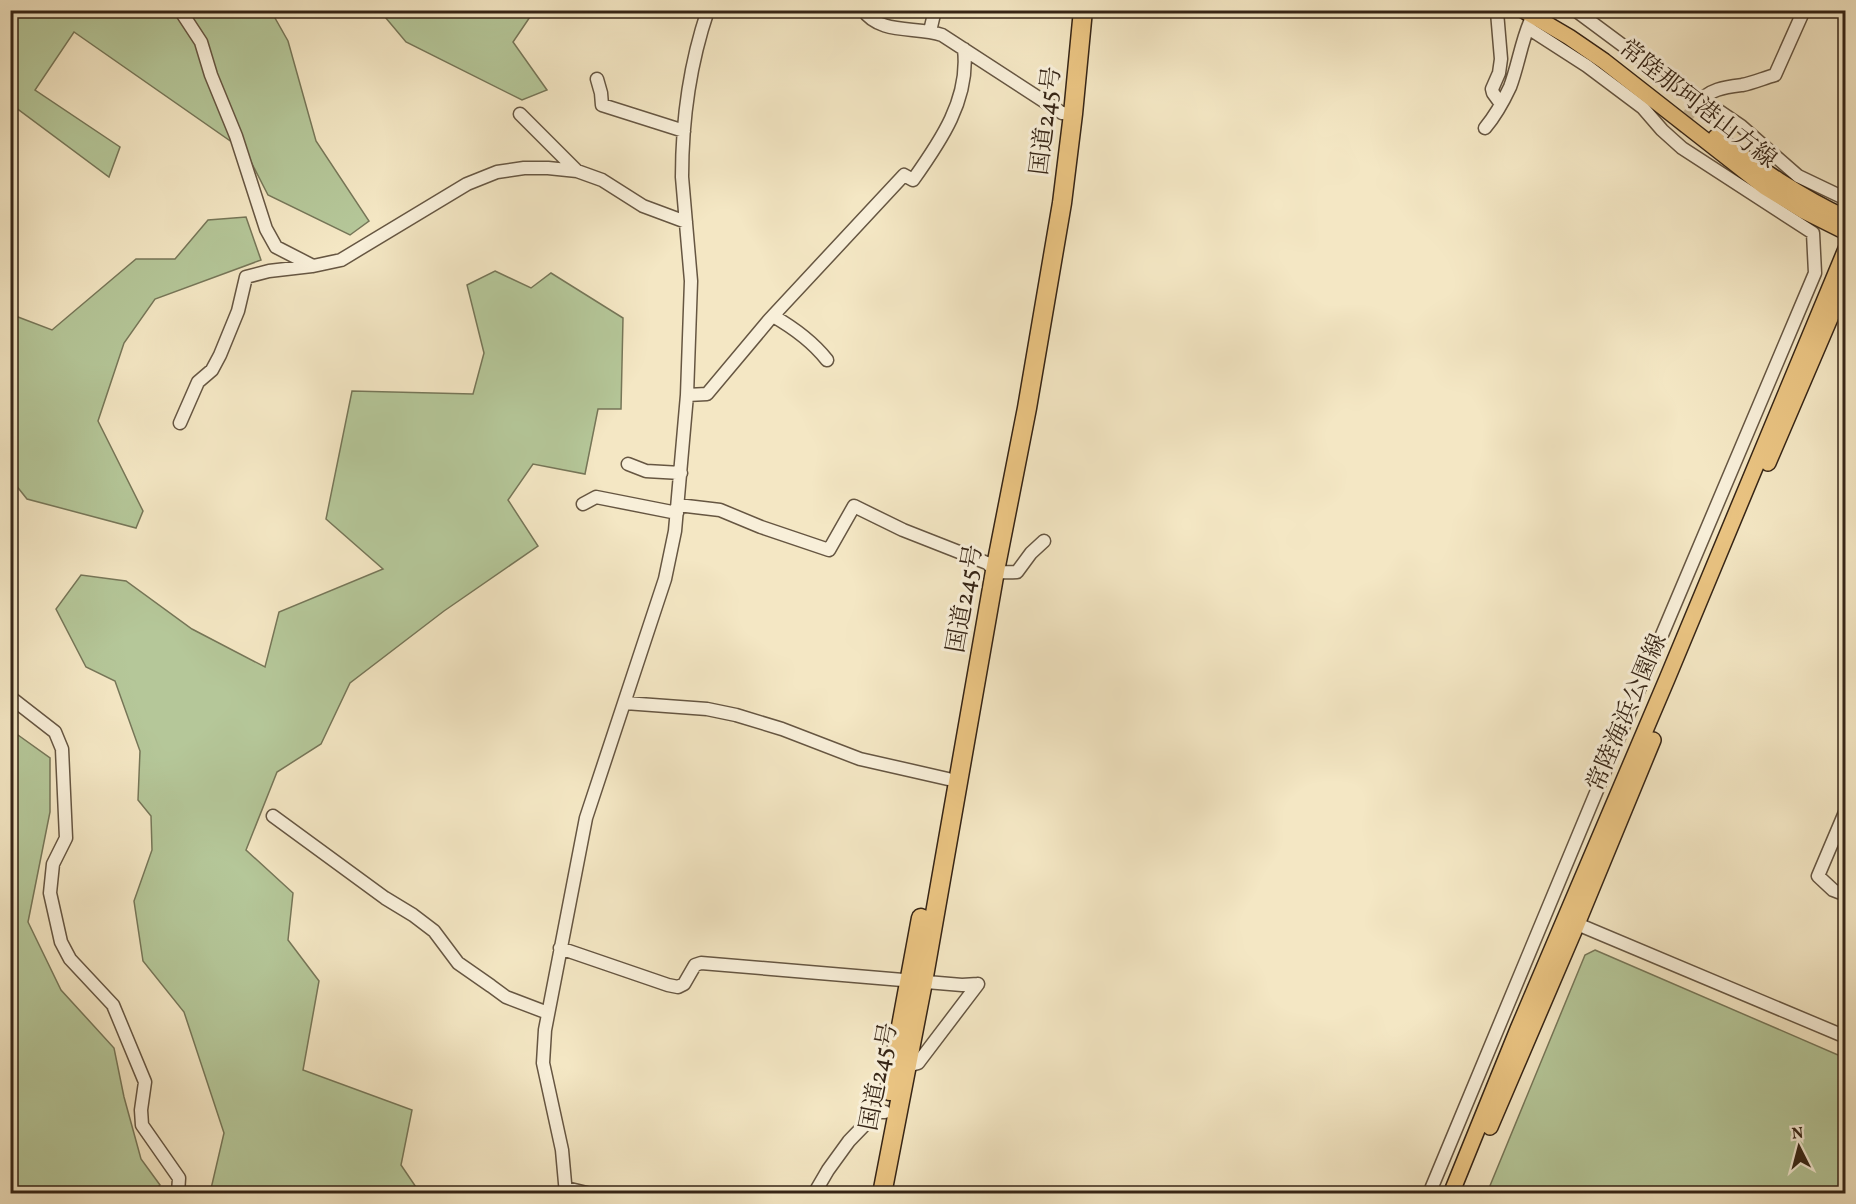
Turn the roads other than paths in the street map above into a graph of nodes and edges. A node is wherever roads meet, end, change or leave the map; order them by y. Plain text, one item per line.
1 (180, 10) edge
2 (708, 10) edge
3 (863, 10) edge
4 (935, 10) edge
5 (1072, 10) edge
6 (1083, 10) edge
7 (1575, 10) edge
8 (1804, 10) edge
9 (1497, 12) dead end
10 (1532, 16) edge
11 (930, 31) junction
12 (964, 49) junction
13 (597, 79) dead end
14 (1699, 102) junction
15 (1501, 104) junction
16 (520, 114) dead end
17 (1068, 114) junction
18 (1485, 128) dead end
19 (684, 131) junction
20 (577, 171) junction
21 (1845, 196) edge
22 (1845, 218) edge
23 (686, 222) junction
24 (1845, 232) edge
25 (1845, 249) edge
26 (313, 266) junction
27 (1845, 281) edge
28 (773, 316) junction
29 (828, 360) dead end
30 (687, 395) junction
31 (180, 423) dead end
32 (628, 464) dead end
33 (681, 473) junction
34 (583, 504) dead end
35 (678, 509) junction
36 (1044, 541) dead end
37 (991, 567) junction
38 (10, 697) edge
39 (625, 703) junction
40 (948, 779) junction
41 (1845, 810) edge
42 (273, 816) dead end
43 (1845, 895) edge
44 (1571, 921) junction
45 (560, 948) junction
46 (1518, 980) junction
47 (916, 982) junction
48 (1535, 987) junction
49 (548, 1013) junction
50 (1845, 1037) edge
51 (907, 1066) junction
52 (885, 1112) junction
53 (566, 1191) edge
54 (178, 1194) edge
55 (591, 1194) edge
56 (814, 1194) edge
57 (871, 1194) edge
58 (882, 1194) edge
59 (1429, 1194) edge
60 (1451, 1194) edge
61 (1462, 1194) edge

1 - 26 street
2 - 19 street
3 - 11 street
4 - 11 street
5 - 17 highway, 国道245号
6 - 17 highway, 国道245号
7 - 14 street
8 - 14 street
9 - 15 street
10 - 15 street
10 - 22 main road, 常陸那珂港山方線
10 - 24 main road, 常陸那珂港山方線
10 - 46 street
11 - 12 street
12 - 17 street
12 - 28 street
13 - 19 street
14 - 21 street
15 - 18 street
16 - 20 street
17 - 37 highway, 国道245号
19 - 23 street
20 - 23 street
20 - 26 street
23 - 30 street
25 - 44 main road, 常陸海浜公園線
26 - 31 street
27 - 44 main road, 常陸海浜公園線
28 - 29 street
28 - 30 street
30 - 33 street
32 - 33 street
33 - 35 street
34 - 35 street
35 - 37 street
35 - 39 street
36 - 37 street
37 - 40 highway, 国道245号
37 - 47 highway, 国道245号
38 - 54 street
39 - 40 street
39 - 45 street
40 - 47 highway, 国道245号
41 - 43 street
42 - 49 street
44 - 48 main road, 常陸海浜公園線
44 - 50 street
44 - 61 main road, 常陸海浜公園線
45 - 47 street
45 - 49 street
46 - 48 street
46 - 59 street
47 - 51 highway, 国道245号
47 - 51 street
47 - 52 highway, 国道245号
48 - 60 main road, 常陸海浜公園線
49 - 53 street
51 - 58 highway, 国道245号
52 - 56 street
52 - 57 highway, 国道245号
53 - 55 street

